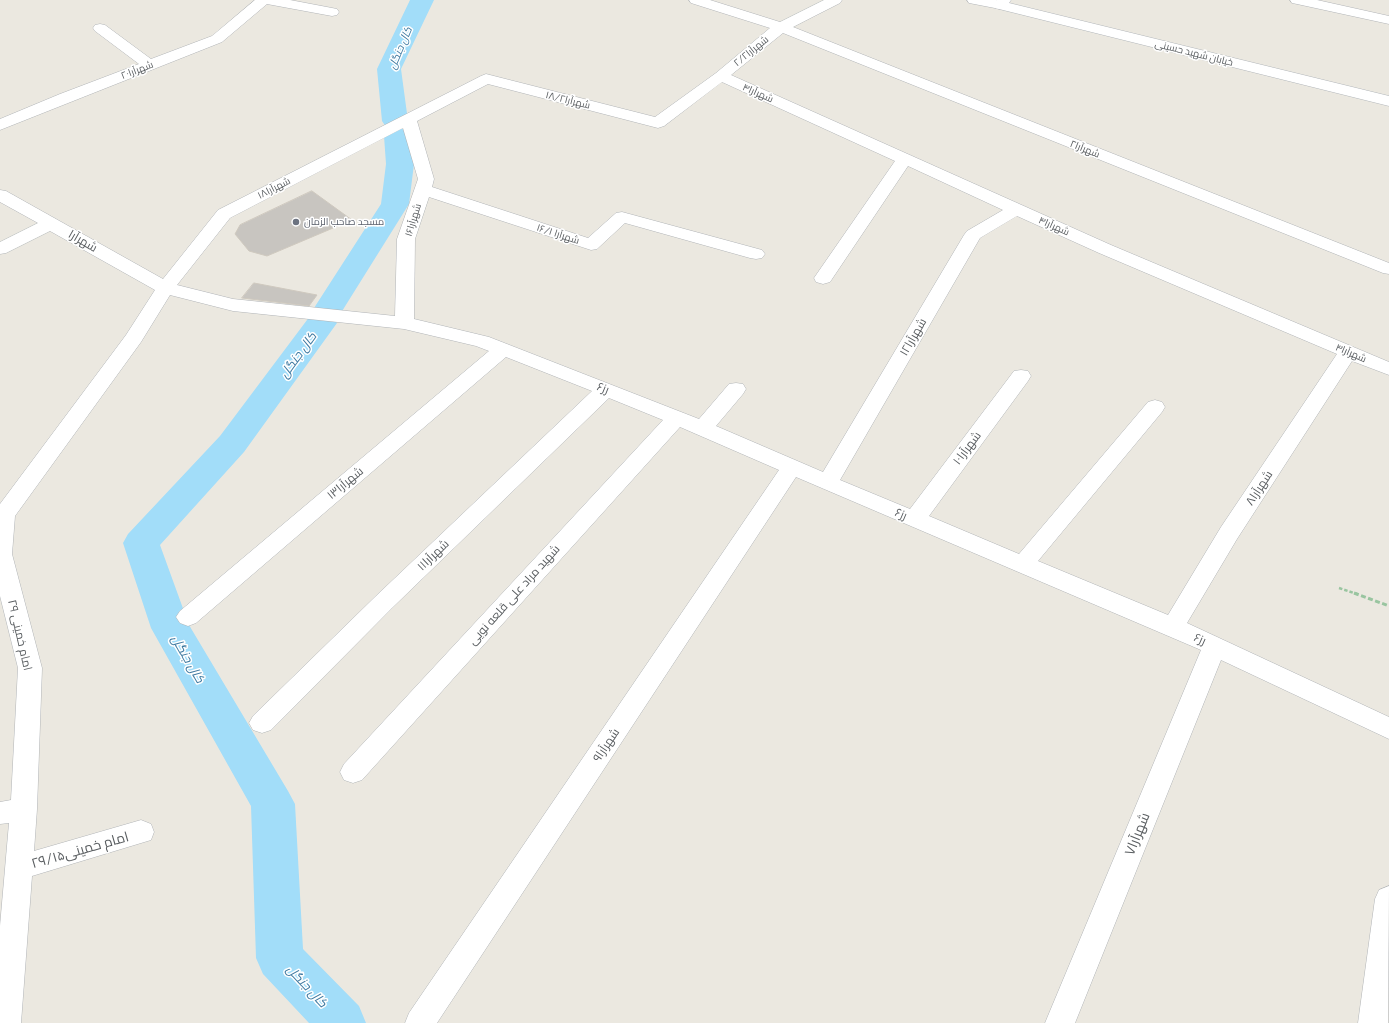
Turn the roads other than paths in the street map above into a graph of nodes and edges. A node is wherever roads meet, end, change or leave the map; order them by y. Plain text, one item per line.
1 (264, 0) edge
2 (267, 0) edge
3 (696, 0) edge
4 (835, 0) edge
5 (974, 0) edge
6 (1297, 0) edge
7 (1002, 3) edge
8 (332, 12) dead end
9 (1389, 20) edge
10 (781, 27) junction
11 (100, 28) dead end
12 (150, 65) junction
13 (721, 76) junction
14 (1389, 101) edge
15 (409, 120) junction
16 (0, 125) edge
17 (905, 159) junction
18 (422, 189) junction
19 (0, 195) edge
20 (1017, 209) junction
21 (52, 223) junction
22 (0, 249) edge
23 (756, 254) dead end
24 (1389, 270) edge
25 (823, 278) dead end
26 (165, 288) junction
27 (404, 323) junction
28 (134, 338) joint
29 (503, 349) junction
30 (1348, 352) junction
31 (1389, 369) edge
32 (1021, 376) dead end
33 (606, 389) junction
34 (736, 389) dead end
35 (1156, 407) dead end
36 (676, 418) junction
37 (702, 428) junction
38 (792, 467) junction
39 (827, 483) junction
40 (914, 520) junction
41 (0, 554) edge
42 (1022, 565) junction
43 (188, 617) dead end
44 (1173, 627) junction
45 (1215, 646) junction
46 (262, 723) dead end
47 (1389, 729) edge
48 (354, 772) dead end
49 (12, 811) edge
50 (141, 832) dead end
51 (19, 868) junction
52 (1389, 899) edge
53 (4, 1014) edge
54 (420, 1023) edge
55 (1060, 1023) edge
56 (1373, 1023) edge

1 - 12 street, شهرآرا۲۰
2 - 8 street
3 - 10 street, شهرآرا۲
4 - 10 street, شهرآرا۲/۲
5 - 7 street, خیابان شهید حسینی
6 - 9 street
7 - 14 street, خیابان شهید حسینی
10 - 13 street, شهرآرا۲/۲
10 - 24 street, شهرآرا۲
11 - 12 street
12 - 16 street, شهرآرا۲۰
13 - 15 street, شهرآرا۱۸/۲
13 - 17 street, شهرآرا۴
15 - 18 street, شهرآرا۱۶
15 - 26 street, شهرآرا۱۸
17 - 20 street, شهرآرا۴
17 - 25 street
18 - 23 street, شهرآرا ۱۶/۱
18 - 27 street, شهرآرا۱۶
19 - 21 street, شهرآرا
20 - 30 street, شهرآرا۴
20 - 39 street, شهرآرا۱۲
21 - 22 street
21 - 26 street, شهرآرا
26 - 27 street, شهرآرا
26 - 28 street, شهرآرا۱۸
27 - 29 street, رز۶
28 - 41 street, امام خمینی ۲۹
29 - 33 street, رز۶
29 - 43 street, شهرآرا۱۳
30 - 31 street, شهرآرا۴
30 - 44 street, شهرآرا۸
32 - 40 street, شهرآرا۱۰
33 - 36 street, رز۶
33 - 46 street, شهرآرا۱۱
34 - 37 street
35 - 42 street
36 - 37 street, رز۶
36 - 48 street, شهید مراد علی قلعه نویی
37 - 38 street, رز۶
38 - 39 street, رز۶
38 - 54 street, شهرآرا۹
39 - 40 street, رز۶
40 - 42 street, رز۶
41 - 49 street, امام خمینی ۲۹
42 - 44 street, رز۶
44 - 45 street, رز۶
45 - 47 street, رز۶
45 - 55 street, شهرآرا۷
49 - 51 street, امام خمینی ۲۹
50 - 51 street, امام خمینی۲۹/۱۵
51 - 53 street, امام خمینی ۲۹
52 - 56 street

